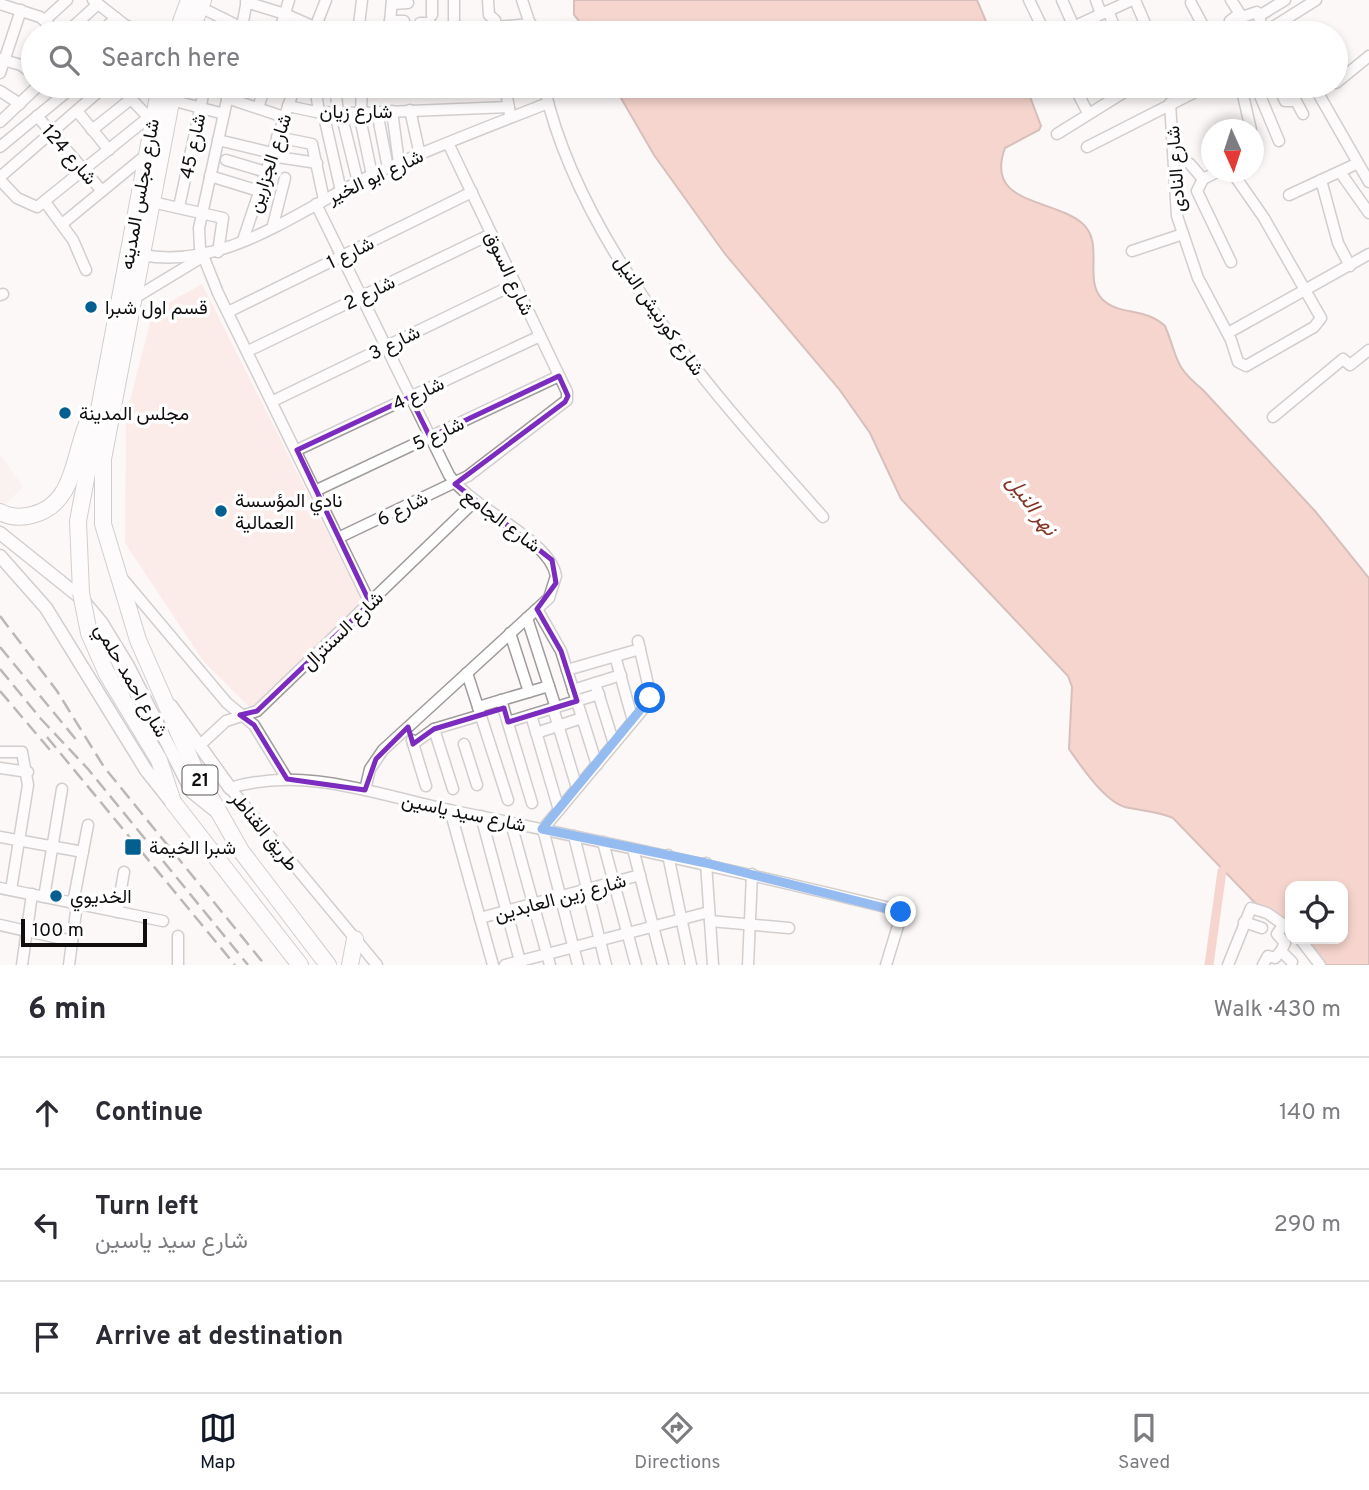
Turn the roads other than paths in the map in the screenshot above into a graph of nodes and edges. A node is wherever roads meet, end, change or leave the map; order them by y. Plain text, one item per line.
1 (67, 0) edge
2 (289, 0) edge
3 (326, 0) edge
4 (362, 0) edge
5 (432, 0) edge
6 (454, 0) edge
7 (488, 0) edge
8 (522, 0) edge
9 (1029, 0) edge
10 (1062, 0) edge
11 (1096, 0) edge
12 (1133, 0) edge
13 (1231, 0) edge
14 (1252, 0) edge
15 (1285, 0) edge
16 (1316, 0) edge
17 (246, 1) edge
18 (96, 2) edge
19 (197, 2) edge
20 (392, 2) edge
21 (408, 3) dead end
22 (1191, 3) dead end
23 (0, 4) edge
24 (25, 7) edge
25 (1107, 10) edge
26 (285, 14) junction
27 (1239, 14) junction
28 (1258, 14) junction
29 (116, 18) junction
30 (224, 19) joint
31 (440, 19) junction
32 (45, 20) joint
33 (78, 21) edge
34 (113, 21) edge
35 (119, 21) edge
36 (185, 21) edge
37 (193, 21) edge
38 (227, 21) edge
39 (243, 21) edge
40 (283, 21) edge
41 (298, 21) edge
42 (318, 21) edge
43 (359, 21) edge
44 (390, 21) edge
45 (430, 21) edge
46 (492, 21) edge
47 (530, 21) edge
48 (1039, 21) edge
49 (1071, 21) edge
50 (1086, 21) edge
51 (1143, 21) edge
52 (1201, 21) edge
53 (1230, 21) edge
54 (1261, 21) edge
55 (1284, 21) edge
56 (0, 34) edge
57 (12, 37) junction
58 (1369, 56) edge
59 (2, 60) edge
60 (21, 65) edge
61 (0, 73) edge
62 (1348, 73) edge
63 (0, 91) edge
64 (26, 98) edge
65 (59, 98) edge
66 (92, 98) edge
67 (156, 98) edge
68 (172, 98) edge
69 (183, 98) edge
70 (202, 98) edge
71 (227, 98) edge
72 (239, 98) edge
73 (261, 98) edge
74 (291, 98) edge
75 (318, 98) edge
76 (337, 98) edge
77 (361, 98) edge
78 (507, 98) edge
79 (547, 98) edge
80 (1077, 98) edge
81 (1111, 98) edge
82 (1180, 98) edge
83 (1244, 98) edge
84 (1261, 98) edge
85 (1284, 98) edge
86 (1322, 98) edge
87 (131, 99) joint
88 (548, 103) junction
89 (1170, 103) junction
90 (20, 104) junction
91 (200, 107) junction
92 (476, 107) junction
93 (258, 108) junction
94 (411, 110) junction
95 (76, 111) junction
96 (286, 111) junction
97 (392, 111) junction
98 (321, 112) junction
99 (377, 112) junction
100 (339, 113) junction
101 (360, 113) junction
102 (510, 113) junction
103 (1087, 113) junction
104 (224, 114) junction
105 (1303, 114) dead end
106 (37, 116) junction
107 (150, 118) junction
108 (1248, 119) edge
109 (0, 121) edge
110 (92, 130) junction
111 (478, 131) junction
112 (51, 133) junction
113 (1057, 134) dead end
114 (277, 137) junction
115 (218, 140) junction
116 (1279, 141) dead end
117 (448, 143) junction
118 (0, 147) edge
119 (1087, 147) dead end
120 (109, 150) junction
121 (146, 155) junction
122 (271, 155) junction
123 (420, 155) junction
124 (1174, 155) junction
125 (226, 160) dead end
126 (317, 163) junction
127 (1356, 164) junction
128 (393, 165) junction
129 (84, 170) junction
130 (266, 172) junction
131 (1340, 172) junction
132 (372, 175) junction
133 (210, 176) junction
134 (1201, 177) edge
135 (285, 178) dead end
136 (0, 179) edge
137 (1321, 180) junction
138 (358, 182) junction
139 (1202, 182) edge
140 (1238, 182) edge
141 (1369, 182) edge
142 (102, 191) junction
143 (259, 191) junction
144 (341, 191) junction
145 (472, 192) junction
146 (1289, 195) dead end
147 (45, 202) junction
148 (152, 202) junction
149 (320, 202) junction
150 (179, 207) junction
151 (201, 211) junction
152 (1369, 213) edge
153 (62, 224) junction
154 (273, 226) junction
155 (491, 233) junction
156 (1183, 234) junction
157 (243, 240) junction
158 (1132, 251) dead end
159 (218, 252) junction
160 (1369, 254) edge
161 (142, 255) junction
162 (205, 256) junction
163 (342, 257) junction
164 (1231, 262) dead end
165 (1350, 265) junction
166 (86, 270) dead end
167 (515, 284) junction
168 (1306, 290) junction
169 (361, 296) junction
170 (133, 299) junction
171 (228, 313) junction
172 (1228, 333) junction
173 (540, 336) junction
174 (386, 346) junction
175 (1369, 350) edge
176 (247, 351) junction
177 (559, 376) junction
178 (410, 397) junction
179 (273, 401) junction
180 (565, 402) joint
181 (100, 403) junction
182 (1273, 417) dead end
183 (430, 437) junction
184 (297, 450) junction
185 (454, 483) junction
186 (317, 490) junction
187 (475, 500) junction
188 (0, 512) edge
189 (822, 517) dead end
190 (0, 533) edge
191 (340, 537) junction
192 (0, 556) edge
193 (115, 571) junction
194 (370, 603) junction
195 (537, 609) junction
196 (527, 618) junction
197 (510, 633) junction
198 (615, 656) junction
199 (564, 658) junction
200 (542, 665) junction
201 (567, 670) junction
202 (467, 673) junction
203 (621, 675) junction
204 (549, 686) junction
205 (597, 688) junction
206 (159, 692) junction
207 (529, 692) junction
208 (575, 695) junction
209 (502, 700) junction
210 (554, 708) junction
211 (479, 711) junction
212 (240, 715) junction
213 (531, 715) junction
214 (582, 718) junction
215 (633, 721) junction
216 (508, 722) junction
217 (558, 726) junction
218 (408, 727) junction
219 (433, 729) junction
220 (536, 733) junction
221 (413, 744) junction
222 (464, 744) dead end
223 (614, 744) junction
224 (200, 745) junction
225 (0, 752) edge
226 (518, 757) junction
227 (494, 758) junction
228 (469, 759) junction
229 (545, 763) junction
230 (597, 765) junction
231 (0, 768) edge
232 (522, 770) junction
233 (28, 772) junction
234 (287, 779) junction
235 (477, 785) dead end
236 (426, 786) dead end
237 (230, 788) junction
238 (577, 788) junction
239 (62, 789) dead end
240 (453, 789) dead end
241 (365, 790) junction
242 (508, 800) dead end
243 (173, 803) junction
244 (532, 803) dead end
245 (450, 810) junction
246 (559, 810) junction
247 (217, 812) junction
248 (481, 817) junction
249 (511, 822) junction
250 (88, 825) dead end
251 (542, 829) junction
252 (0, 836) edge
253 (574, 836) junction
254 (18, 840) junction
255 (603, 842) junction
256 (52, 846) junction
257 (633, 849) junction
258 (83, 852) junction
259 (668, 856) junction
260 (706, 863) junction
261 (124, 872) dead end
262 (752, 874) junction
263 (640, 875) junction
264 (614, 882) junction
265 (6, 889) edge
266 (586, 890) junction
267 (38, 895) junction
268 (559, 897) junction
269 (75, 903) junction
270 (533, 904) junction
271 (507, 911) junction
272 (117, 912) junction
273 (709, 916) junction
274 (480, 918) junction
275 (681, 919) junction
276 (163, 920) dead end
277 (1244, 922) junction
278 (750, 924) junction
279 (0, 925) edge
280 (1285, 925) edge
281 (653, 926) junction
282 (789, 928) dead end
283 (1262, 928) dead end
284 (1285, 928) edge
285 (27, 931) junction
286 (626, 933) junction
287 (178, 936) dead end
288 (355, 939) junction
289 (599, 940) junction
290 (72, 941) junction
291 (1303, 944) edge
292 (1305, 944) edge
293 (573, 947) junction
294 (1280, 951) junction
295 (548, 959) edge
296 (1229, 962) edge
297 (521, 963) edge
298 (1292, 964) edge
299 (22, 965) edge
300 (69, 965) edge
301 (178, 965) edge
302 (300, 965) edge
303 (328, 965) edge
304 (349, 965) edge
305 (377, 965) edge
306 (493, 965) edge
307 (505, 965) edge
308 (578, 965) edge
309 (606, 965) edge
310 (636, 965) edge
311 (663, 965) edge
312 (691, 965) edge
313 (713, 965) edge
314 (748, 965) edge
315 (886, 965) edge
316 (1243, 965) edge
317 (1263, 965) edge
318 (1320, 965) edge

1 - 32 street
2 - 26 street
3 - 42 street
4 - 43 street
5 - 31 street
6 - 31 street
7 - 46 street
8 - 47 street
9 - 48 street
10 - 49 street
11 - 25 street
12 - 25 street
12 - 51 street
13 - 27 street
14 - 28 street
15 - 28 street
16 - 55 street
17 - 26 street
17 - 39 street
18 - 29 street
18 - 33 street
19 - 30 street
19 - 36 highway
19 - 37 highway
20 - 21 street
20 - 44 street
22 - 52 street
23 - 24 street
24 - 32 street
24 - 57 street
25 - 50 street
26 - 40 street
26 - 41 street
27 - 28 street
27 - 53 street
28 - 54 street
29 - 34 street
29 - 35 street
30 - 38 street
31 - 45 street
56 - 57 street
57 - 59 street
58 - 62 street
59 - 60 street
59 - 61 street
63 - 90 street
64 - 90 street
65 - 106 street
66 - 95 street
67 - 107 highway, شارع مجلس المدينه
68 - 148 highway, شارع مجلس المدينه
69 - 91 street
70 - 91 street, شارع 45
71 - 104 street
72 - 93 street, شارع زيان
73 - 93 street
74 - 96 street, شارع الجزارين
75 - 98 street
76 - 100 street
77 - 101 street
78 - 102 street
79 - 88 street, شارع كورنيش النيل
80 - 103 street
81 - 103 street
82 - 89 street
83 - 108 street
84 - 116 street
85 - 105 street
86 - 127 street
87 - 107 street
87 - 110 street
88 - 102 street, شارع ابو الخير
88 - 189 street, شارع كورنيش النيل
89 - 119 street
89 - 124 street, شارع النادى
90 - 109 street
91 - 104 street
91 - 150 street, شارع 45
92 - 94 street, شارع زيان
92 - 102 street, شارع زيان
92 - 111 street
93 - 96 street, شارع زيان
94 - 97 street, شارع زيان
94 - 123 street
95 - 110 street
95 - 112 street
96 - 98 street, شارع زيان
96 - 114 street, شارع الجزارين
97 - 99 street, شارع زيان
97 - 128 street
98 - 100 street, شارع زيان
98 - 144 street
99 - 101 street, شارع زيان
99 - 128 street
100 - 101 street, شارع زيان
100 - 138 street
101 - 132 street
102 - 111 street, شارع ابو الخير
103 - 113 street
104 - 115 street
106 - 112 street, شارع 124
106 - 118 street
107 - 120 street
107 - 121 highway, شارع مجلس المدينه
110 - 120 street
111 - 117 street, شارع ابو الخير
112 - 129 street, شارع 124
112 - 136 street
114 - 122 street, شارع الجزارين
114 - 126 street
115 - 122 street
115 - 133 street
117 - 123 street, شارع ابو الخير
117 - 145 street, شارع السوق
120 - 129 street
121 - 142 street
121 - 181 highway, شارع مجلس المدينه
122 - 126 street
122 - 130 street, شارع الجزارين
123 - 128 street, شارع ابو الخير
124 - 134 street
124 - 156 street, شارع النادى
125 - 130 street
126 - 149 street, شارع الجامع
127 - 131 street
127 - 141 street
128 - 132 street, شارع ابو الخير
129 - 142 street, شارع 124
129 - 147 street
130 - 143 street, شارع الجزارين
131 - 137 street
131 - 152 street
132 - 138 street, شارع ابو الخير
133 - 143 street
133 - 151 street
135 - 154 street
136 - 147 street
137 - 146 street
137 - 165 street
138 - 144 street, شارع ابو الخير
139 - 164 street
140 - 168 street
142 - 153 street
143 - 157 street, شارع الجزارين
144 - 149 street, شارع ابو الخير
145 - 155 street, شارع السوق
145 - 163 street, شارع 1
147 - 153 street
148 - 150 street
148 - 161 highway, شارع مجلس المدينه
149 - 154 street, شارع ابو الخير
149 - 163 street, شارع الجامع
150 - 151 street
151 - 159 street
151 - 162 street
153 - 166 street
154 - 157 street, شارع ابو الخير
155 - 167 street, شارع السوق
155 - 169 street, شارع 2
156 - 158 street
156 - 172 street, شارع النادى
157 - 159 street, شارع ابو الخير
159 - 162 street, شارع ابو الخير
160 - 165 street
161 - 162 street, شارع ابو الخير
161 - 170 highway, شارع مجلس المدينه
162 - 170 street, شارع ابو الخير
162 - 171 street
163 - 169 street, شارع الجامع
163 - 171 street, شارع 1
165 - 168 street
167 - 173 street, شارع السوق
167 - 174 street, شارع 3
168 - 172 street
168 - 172 street, شارع النادى
169 - 174 street, شارع الجامع
169 - 176 street, شارع 2
170 - 193 highway, شارع مجلس المدينه
171 - 176 street
173 - 177 street, شارع السوق
173 - 178 street, شارع 4
174 - 178 street, شارع الجامع
174 - 179 street, شارع 3
175 - 182 street
176 - 179 street
177 - 180 street, شارع السوق
177 - 183 street, شارع 5
178 - 183 street, شارع الجامع
178 - 184 street, شارع 4
179 - 184 street
180 - 185 street, شارع 6
181 - 188 highway
181 - 243 highway, شارع مجلس المدينه / 21, bridge
183 - 185 street, شارع الجامع
183 - 186 street, شارع 5
184 - 186 street
185 - 187 street, شارع الجامع
185 - 191 street, شارع 6
186 - 191 street
187 - 194 street, شارع السنترال
187 - 195 street, شارع الجامع
190 - 247 main road, شارع احمد حلمي
191 - 194 street
192 - 243 main road, شارع احمد حلمي
193 - 206 highway, 21
193 - 212 street
194 - 212 street, شارع السنترال
195 - 196 street, شارع الجامع
195 - 199 street
196 - 197 street, شارع الجامع
196 - 200 street
197 - 202 street, شارع الجامع
197 - 207 street
198 - 201 street
198 - 203 street
198 - 215 street
199 - 200 street
199 - 201 street
200 - 204 street
201 - 208 street
202 - 211 street
202 - 218 street, شارع الجامع
203 - 205 street
203 - 215 street
204 - 207 street
204 - 210 street
205 - 208 street
205 - 223 street
206 - 224 main road, طريق القناطر
206 - 247 highway, 21
207 - 209 street
208 - 210 street
208 - 214 street
209 - 211 street
209 - 216 street
210 - 213 street
210 - 217 street
211 - 219 street
211 - 227 street
212 - 224 street, شارع السنترال
212 - 234 street
213 - 216 street
213 - 220 street
214 - 217 street
214 - 230 street
215 - 223 street
216 - 226 street
217 - 220 street
217 - 238 street
218 - 221 street
218 - 241 street, شارع الجامع
219 - 221 street
219 - 240 street
220 - 229 street
221 - 236 street
222 - 228 street
223 - 230 street
224 - 237 main road, طريق القناطر
225 - 233 street
226 - 227 street
226 - 232 street
227 - 228 street
227 - 242 street
228 - 235 street
229 - 232 street
229 - 246 street
230 - 238 street
231 - 233 street
232 - 244 street
233 - 254 street
234 - 237 street, شارع سيد ياسين
234 - 241 street, شارع سيد ياسين
237 - 288 street, طريق القناطر
238 - 246 street
239 - 256 street
241 - 245 street, شارع سيد ياسين
243 - 302 highway, 21
245 - 248 street, شارع سيد ياسين
245 - 274 street
246 - 251 street
247 - 303 highway, 21
248 - 249 street, شارع سيد ياسين
248 - 271 street
249 - 251 street, شارع سيد ياسين
249 - 270 street
250 - 258 street
251 - 253 street, شارع سيد ياسين
251 - 268 street
252 - 254 street
253 - 255 street, شارع سيد ياسين
253 - 266 street
254 - 256 street
254 - 265 street
255 - 257 street, شارع سيد ياسين
255 - 264 street
256 - 258 street
256 - 267 street
257 - 259 street, شارع سيد ياسين
257 - 263 street
258 - 269 street
259 - 260 street, شارع سيد ياسين
259 - 275 street
260 - 262 street, شارع سيد ياسين
260 - 273 street
261 - 272 street
262 - 278 street
262 - 315 street, شارع سيد ياسين
263 - 264 street, شارع زين العابدين
263 - 281 street
264 - 266 street, شارع زين العابدين
264 - 286 street
265 - 267 street
266 - 268 street, شارع زين العابدين
266 - 289 street
267 - 269 street
267 - 285 street
268 - 270 street, شارع زين العابدين
268 - 293 street
269 - 272 street
269 - 290 street
270 - 271 street, شارع زين العابدين
270 - 295 street
271 - 274 street, شارع زين العابدين
271 - 297 street
272 - 276 street
273 - 275 street
273 - 278 street
273 - 313 street
274 - 306 street
275 - 281 street
275 - 312 street
277 - 280 street
277 - 283 street
277 - 296 street
278 - 282 street
278 - 314 street
279 - 285 street
281 - 286 street
281 - 311 street
284 - 294 street
285 - 290 street
285 - 299 street
286 - 289 street
286 - 310 street
287 - 301 street
288 - 304 highway
288 - 305 street, طريق القناطر
289 - 293 street
289 - 309 street
290 - 300 street
291 - 298 street
292 - 318 street
293 - 295 street
293 - 308 street
294 - 298 street
294 - 317 street
295 - 297 street
296 - 316 street
297 - 307 street

